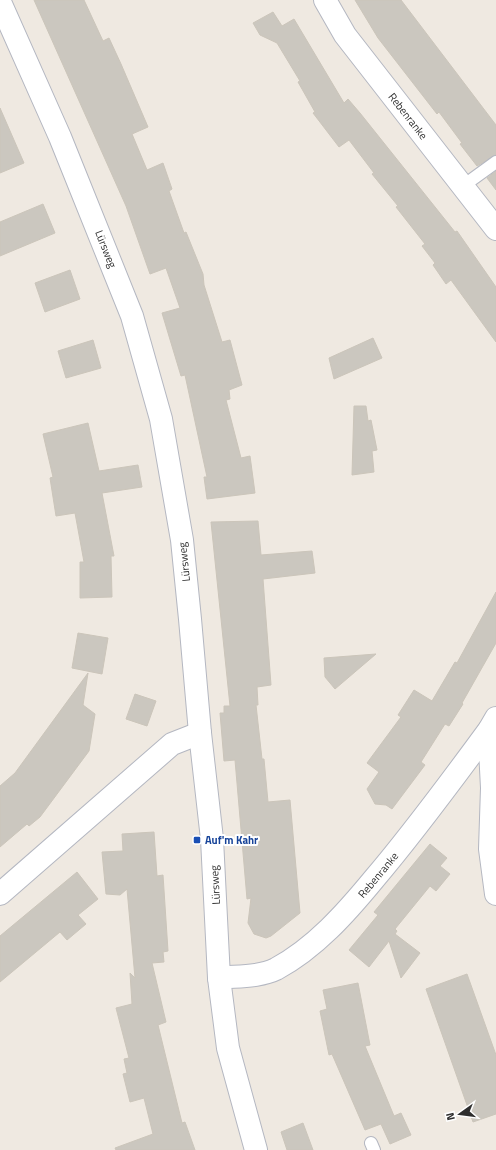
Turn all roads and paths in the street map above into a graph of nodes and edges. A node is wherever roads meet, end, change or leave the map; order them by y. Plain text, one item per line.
1 (325, 0) edge
2 (0, 2) edge
3 (496, 162) edge
4 (463, 186) junction
5 (496, 229) edge
6 (493, 724) edge
7 (200, 733) junction
8 (0, 894) edge
9 (496, 894) edge
10 (219, 978) junction
11 (256, 1150) edge

1 - 4 street, Rebenranke
2 - 7 street, Lürsweg
3 - 4 lane
4 - 5 street, Rebenranke
6 - 9 street
6 - 10 street, Rebenranke
7 - 8 street
7 - 10 street, Lürsweg
10 - 11 street, Lürsweg

